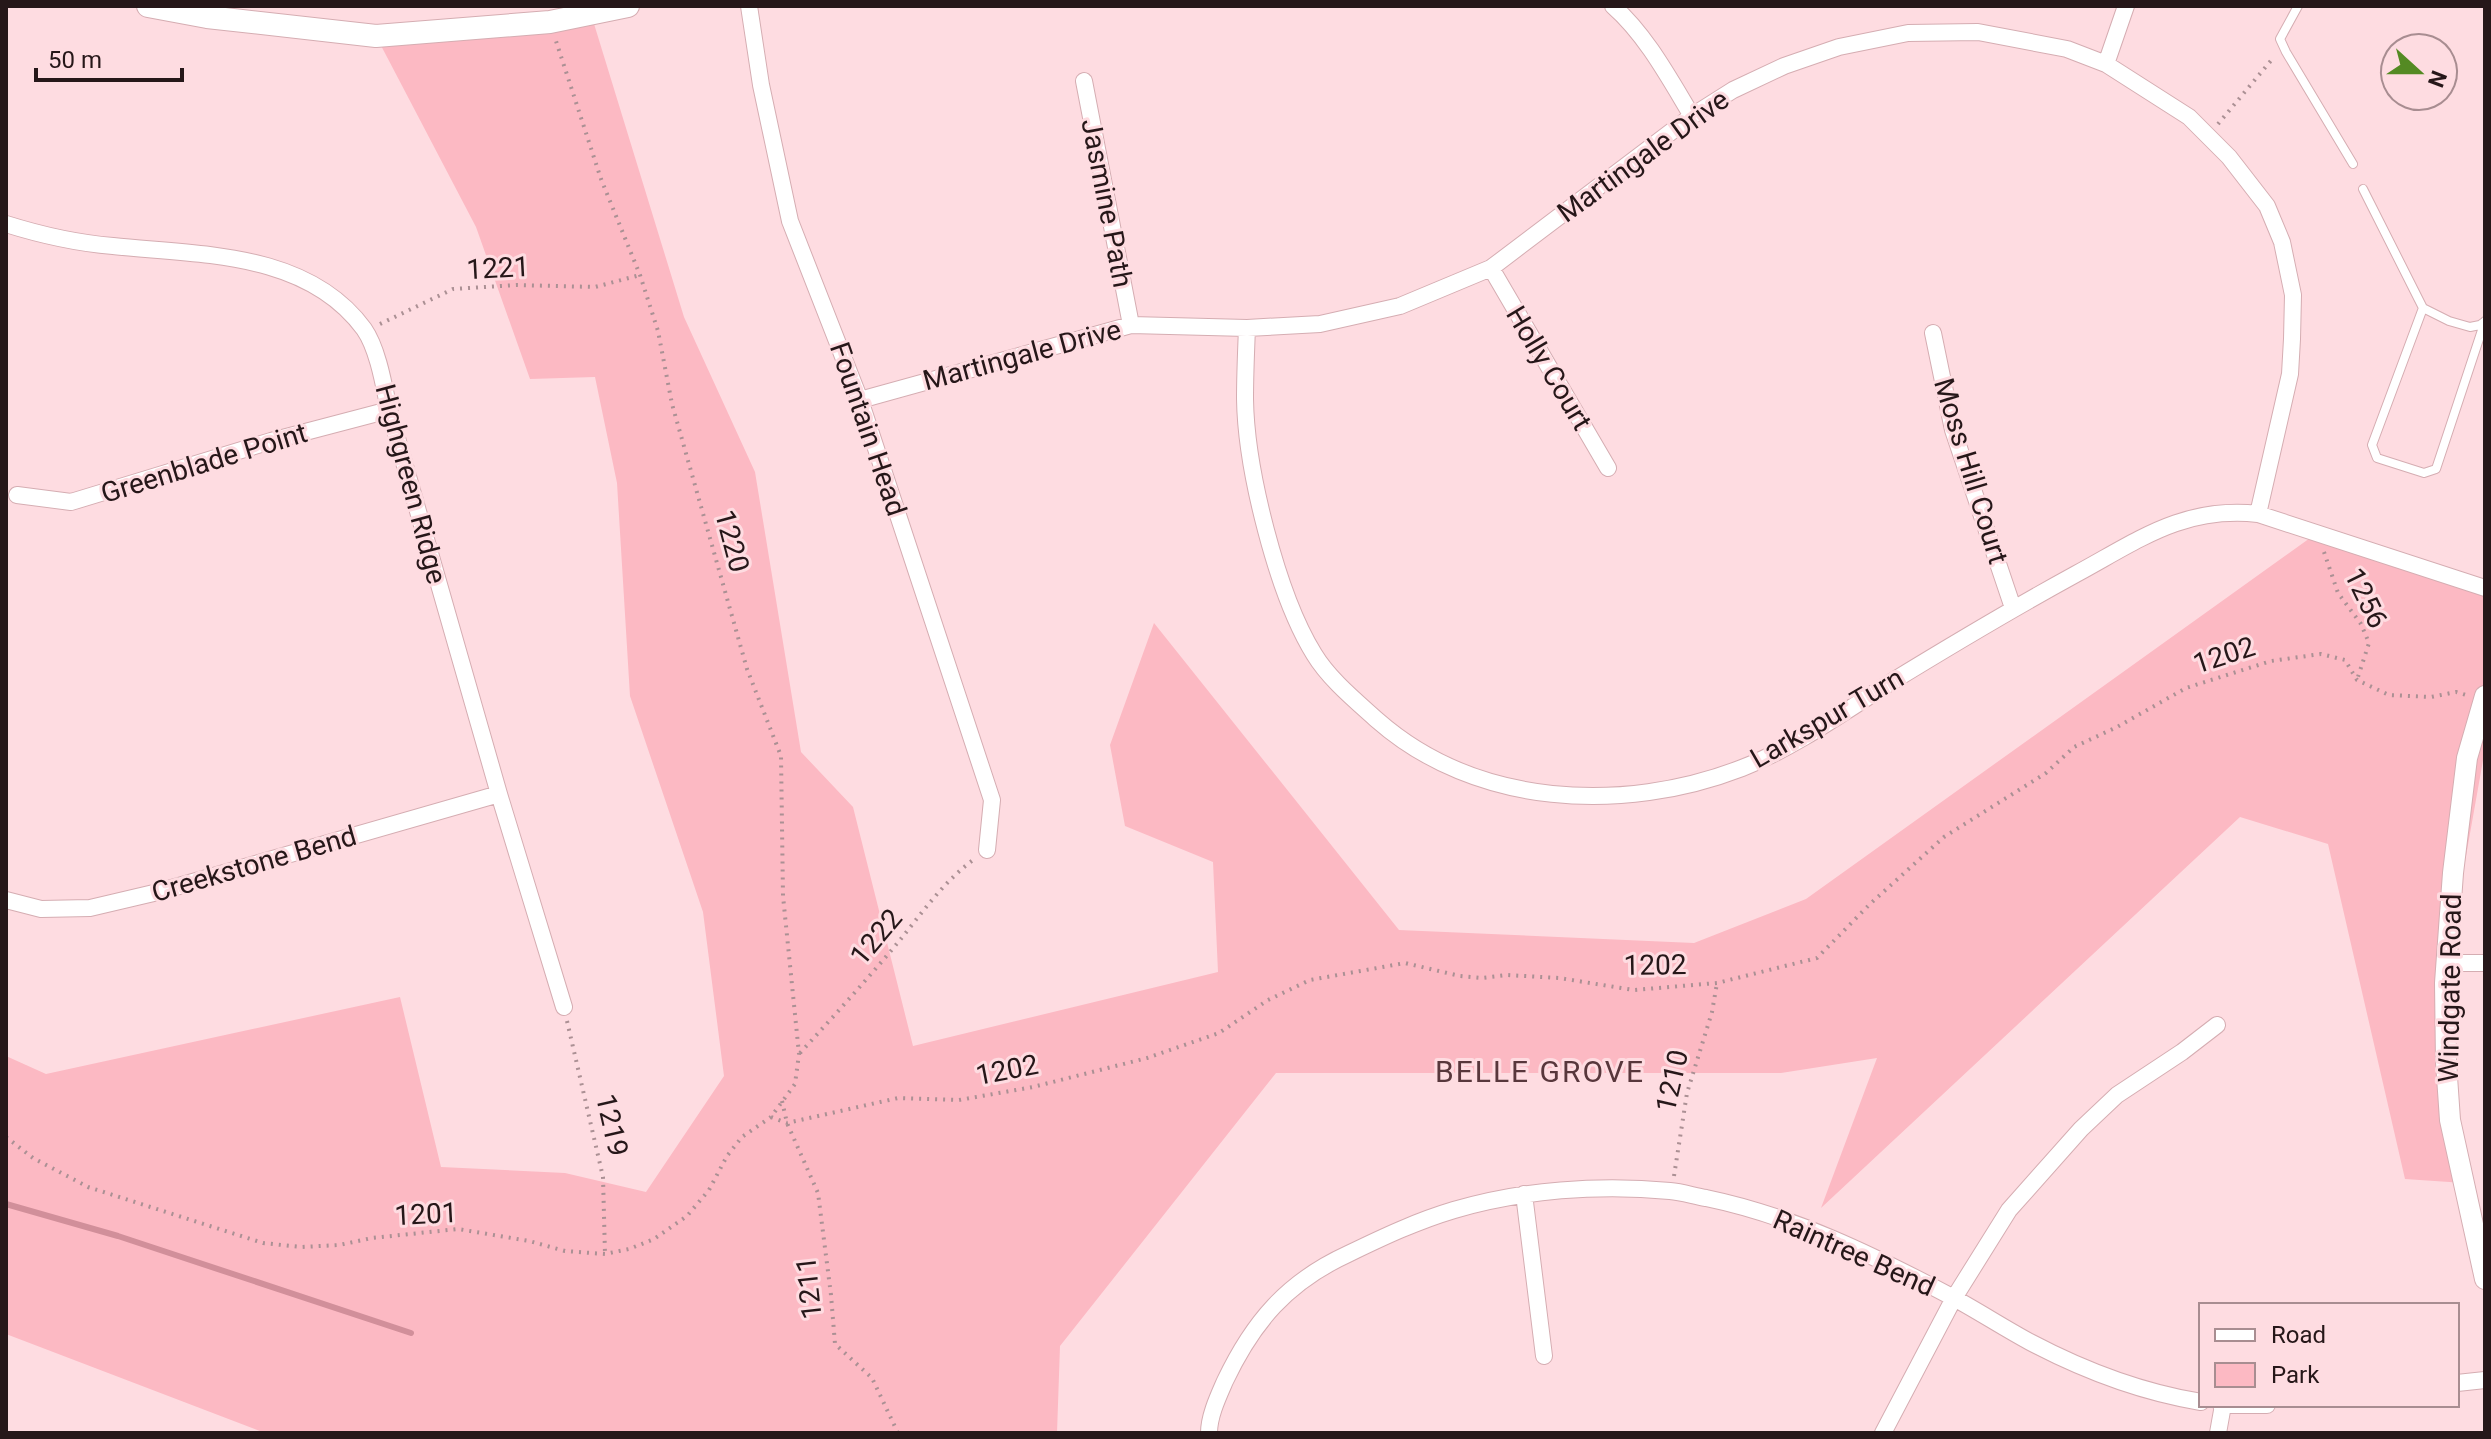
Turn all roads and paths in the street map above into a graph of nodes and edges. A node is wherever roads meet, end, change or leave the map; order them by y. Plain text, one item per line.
1 (148, 6) edge
2 (628, 6) edge
3 (749, 6) edge
4 (1613, 6) edge
5 (2126, 6) edge
6 (2298, 6) edge
7 (550, 22) junction
8 (2284, 46) junction
9 (2106, 64) junction
10 (1084, 81) dead end
11 (1692, 116) junction
12 (2209, 135) junction
13 (2353, 164) dead end
14 (2363, 189) dead end
15 (6, 224) edge
16 (1491, 268) junction
17 (640, 275) junction
18 (2423, 308) junction
19 (2485, 320) edge
20 (1131, 325) junction
21 (1247, 328) junction
22 (366, 332) junction
23 (1933, 333) dead end
24 (860, 400) junction
25 (389, 410) junction
26 (1608, 468) dead end
27 (17, 495) dead end
28 (2258, 514) junction
29 (2317, 533) junction
30 (2485, 588) edge
31 (2013, 608) junction
32 (2357, 680) junction
33 (2476, 696) edge
34 (499, 794) junction
35 (987, 850) joint
36 (6, 900) edge
37 (2447, 963) junction
38 (2485, 963) edge
39 (1717, 983) junction
40 (564, 1007) joint
41 (2217, 1025) dead end
42 (799, 1054) junction
43 (795, 1084) joint
44 (782, 1101) junction
45 (771, 1117) junction
46 (787, 1123) junction
47 (6, 1137) edge
48 (1672, 1191) junction
49 (1524, 1194) junction
50 (605, 1254) junction
51 (2485, 1279) edge
52 (1954, 1298) junction
53 (1544, 1356) dead end
54 (2485, 1380) edge
55 (2459, 1383) edge
56 (2199, 1402) edge
57 (2222, 1407) edge
58 (898, 1433) edge
59 (1209, 1433) edge
60 (1883, 1433) edge
61 (2218, 1433) edge

1 - 7 main road
2 - 7 main road
3 - 24 street, Fountain Head
4 - 11 street
5 - 9 street
6 - 8 lane
7 - 17 path, 1220
8 - 12 path
8 - 13 lane
9 - 11 street, Martingale Drive
9 - 12 street, Martingale Drive
10 - 20 street, Jasmine Path
11 - 16 street, Martingale Drive
12 - 28 street, Martingale Drive
14 - 18 lane
15 - 22 street, Highgreen Ridge
16 - 21 street, Martingale Drive
16 - 26 street, Holly Court
17 - 22 path, 1221
17 - 42 path, 1220
18 - 19 lane
18 - 19 lane
20 - 21 street, Martingale Drive
20 - 24 street, Martingale Drive
21 - 31 street, Larkspur Turn
22 - 25 street, Highgreen Ridge
23 - 31 street, Moss Hill Court
24 - 35 street, Fountain Head
25 - 27 street, Greenblade Point
25 - 34 street, Highgreen Ridge
28 - 29 street, Larkspur Turn
28 - 31 street, Larkspur Turn
29 - 30 street, Larkspur Turn
29 - 32 path, 1256
32 - 33 path, 1202
32 - 39 path, 1202
33 - 37 street, Windgate Road
34 - 36 street, Creekstone Bend
34 - 40 street, Highgreen Ridge
35 - 42 path, 1222
37 - 38 street
37 - 51 street, Windgate Road
39 - 46 path, 1202
39 - 48 path, 1210
40 - 50 path, 1219
41 - 52 street
42 - 43 path, 1220
43 - 44 path, 1201
44 - 45 path, 1201
44 - 46 path, 1211
45 - 46 path
45 - 50 path, 1201
46 - 58 path, 1211
47 - 50 path, 1201
48 - 49 street, Raintree Bend
48 - 52 street, Raintree Bend
49 - 53 street
49 - 59 street, Raintree Bend
52 - 56 street, Raintree Bend
52 - 60 street
54 - 55 street
57 - 61 street

